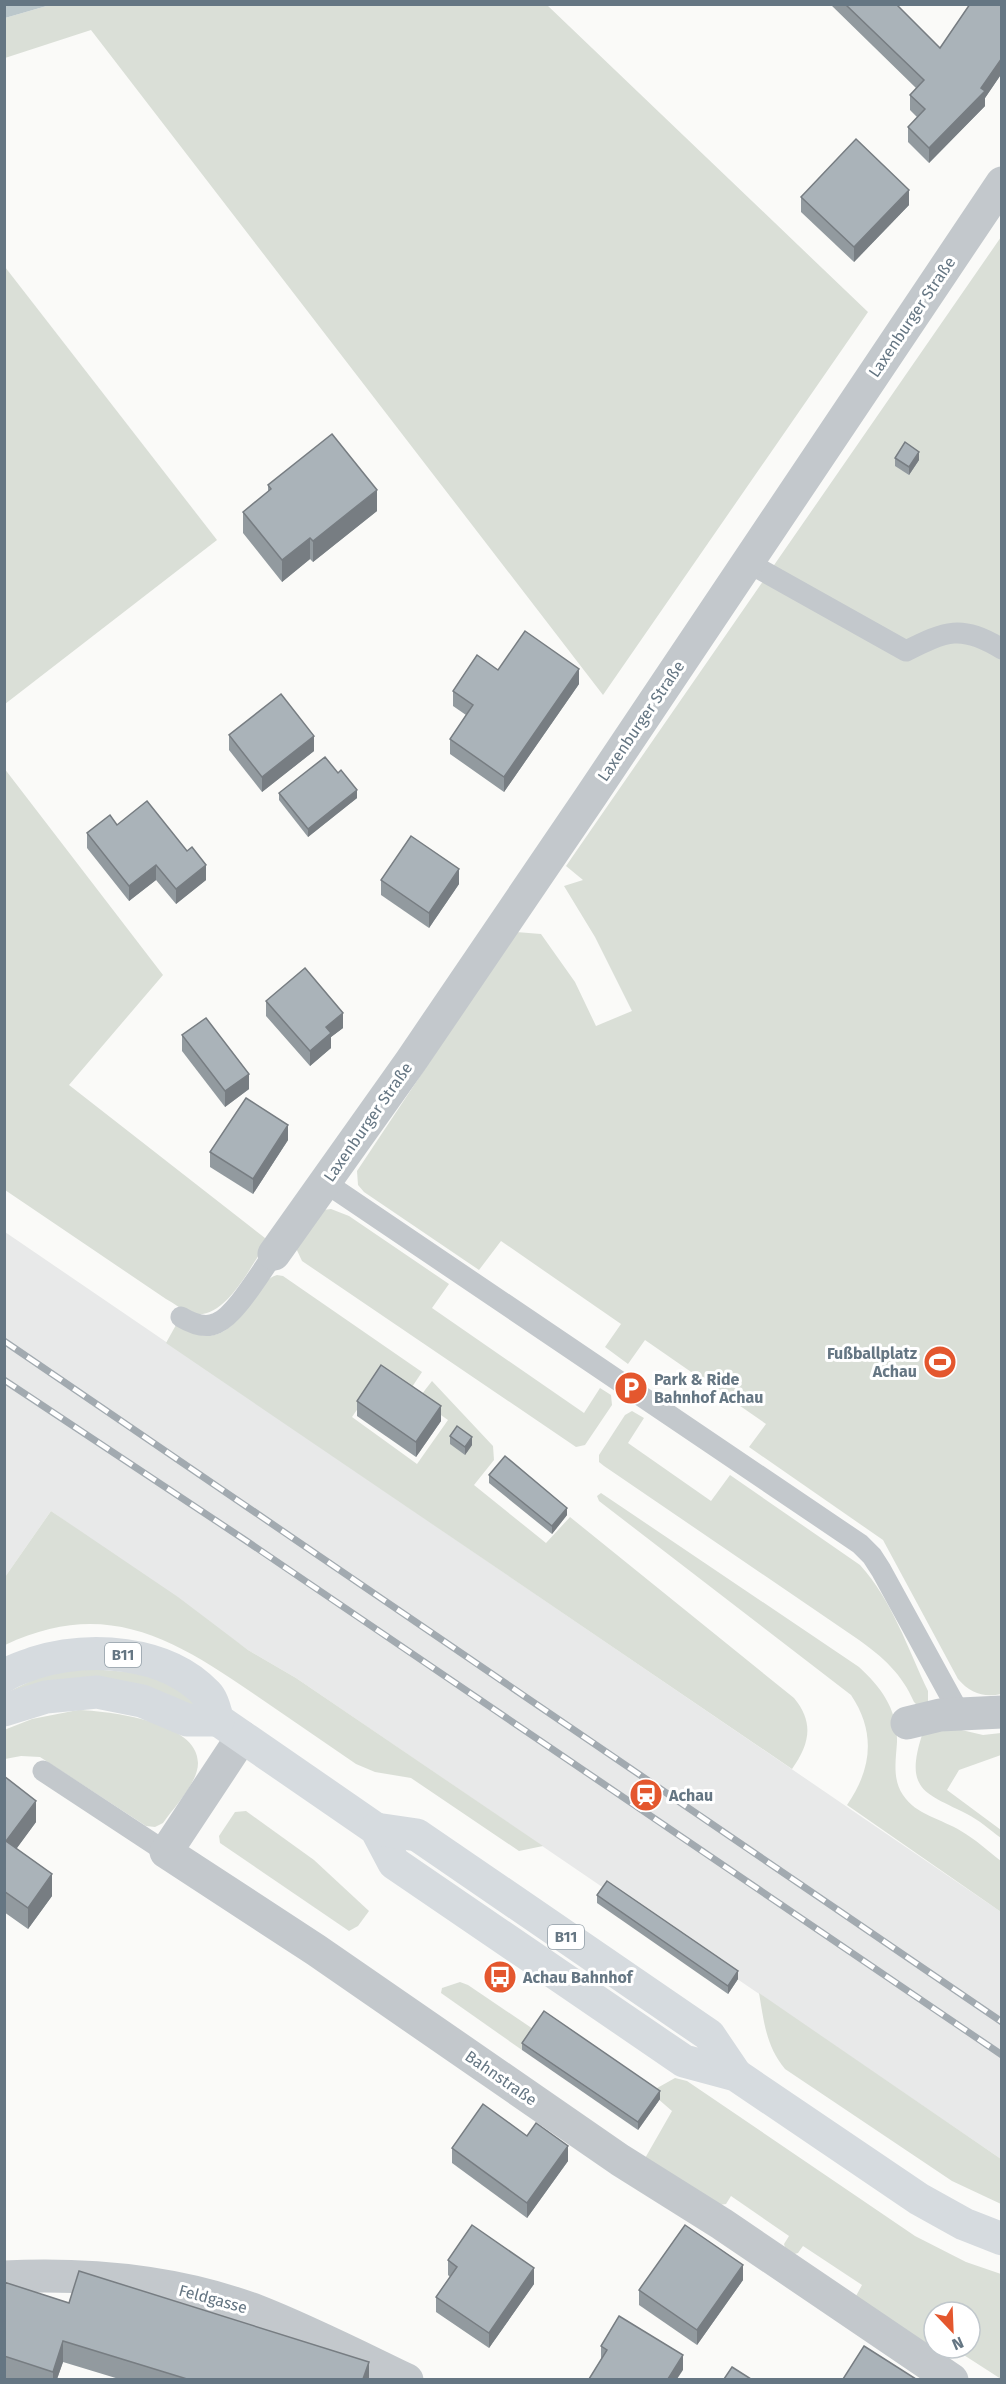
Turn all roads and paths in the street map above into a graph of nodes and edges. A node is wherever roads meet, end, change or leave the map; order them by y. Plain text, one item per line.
1 (1002, 183) edge
2 (747, 562) junction
3 (1002, 649) edge
4 (326, 1183) junction
5 (274, 1254) joint
6 (181, 1317) dead end
7 (4, 1676) edge
8 (4, 1710) edge
9 (1002, 1712) edge
10 (960, 1714) junction
11 (907, 1723) dead end
12 (230, 1728) junction
13 (43, 1771) dead end
14 (166, 1852) junction
15 (1002, 2239) edge
16 (4, 2277) edge
17 (398, 2378) edge
18 (952, 2379) edge

1 - 2 street, Laxenburger Straße
2 - 3 lane
2 - 4 street, Laxenburger Straße
4 - 5 street, Laxenburger Straße
4 - 10 lane
5 - 6 lane
7 - 12 main road, B11
8 - 12 main road
9 - 10 street
10 - 11 street
12 - 14 street
12 - 15 main road, B11
13 - 14 lane
14 - 18 street, Bahnstraße
16 - 17 street, Feldgasse

